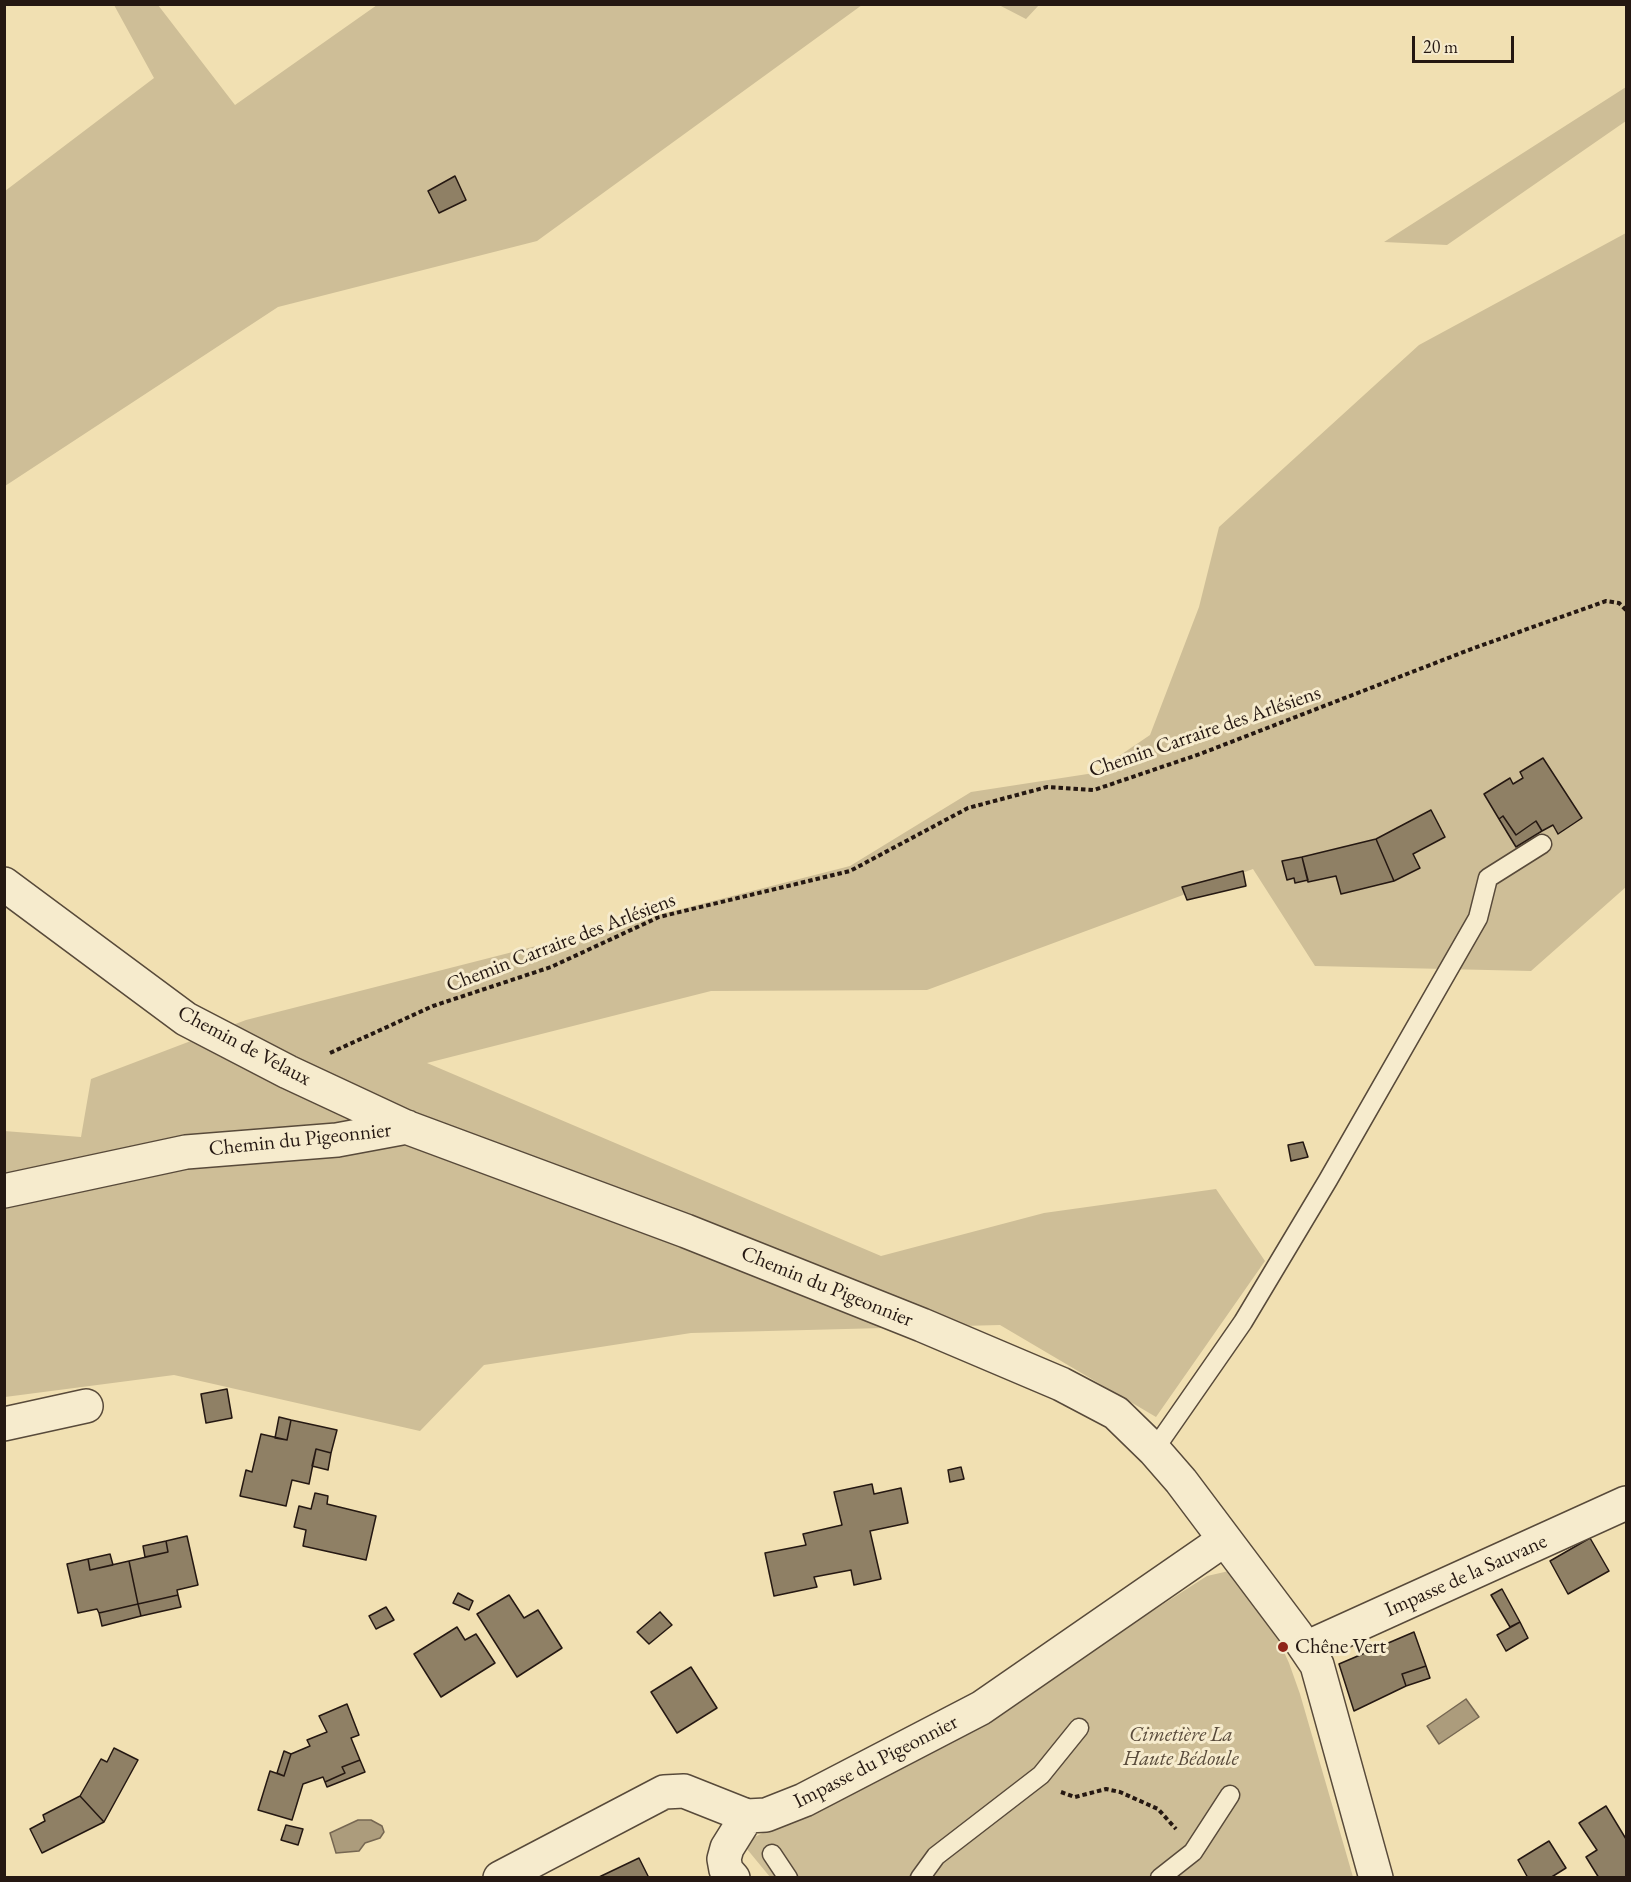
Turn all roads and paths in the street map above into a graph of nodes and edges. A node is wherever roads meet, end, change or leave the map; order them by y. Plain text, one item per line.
1 (1626, 610) edge
2 (1542, 844) dead end
3 (4, 884) edge
4 (288, 1072) junction
5 (407, 1127) junction
6 (4, 1191) edge
7 (86, 1406) dead end
8 (4, 1424) edge
9 (1154, 1450) junction
10 (1626, 1503) edge
11 (1224, 1540) junction
12 (1306, 1648) junction
13 (1079, 1728) dead end
14 (1041, 1775) junction
15 (1230, 1795) dead end
16 (747, 1816) junction
17 (1193, 1852) junction
18 (772, 1854) dead end
19 (500, 1878) edge
20 (733, 1878) edge
21 (788, 1878) edge
22 (920, 1878) edge
23 (1161, 1878) edge
24 (1376, 1878) edge

1 - 4 path, Chemin Carraire des Arlésiens
2 - 9 lane
3 - 4 street, Chemin de Velaux
4 - 5 street, Chemin de Velaux
5 - 6 street, Chemin du Pigeonnier
5 - 9 street, Chemin du Pigeonnier
7 - 8 street
9 - 11 street, Chemin du Pigeonnier
10 - 12 street, Impasse de la Sauvane
11 - 12 street, Chemin du Pigeonnier
11 - 16 street, Impasse du Pigeonnier
12 - 24 street, Chemin du Pigeonnier
13 - 14 lane
14 - 17 path
14 - 22 lane
15 - 17 lane
16 - 19 street
16 - 20 street
17 - 23 lane
18 - 21 lane

